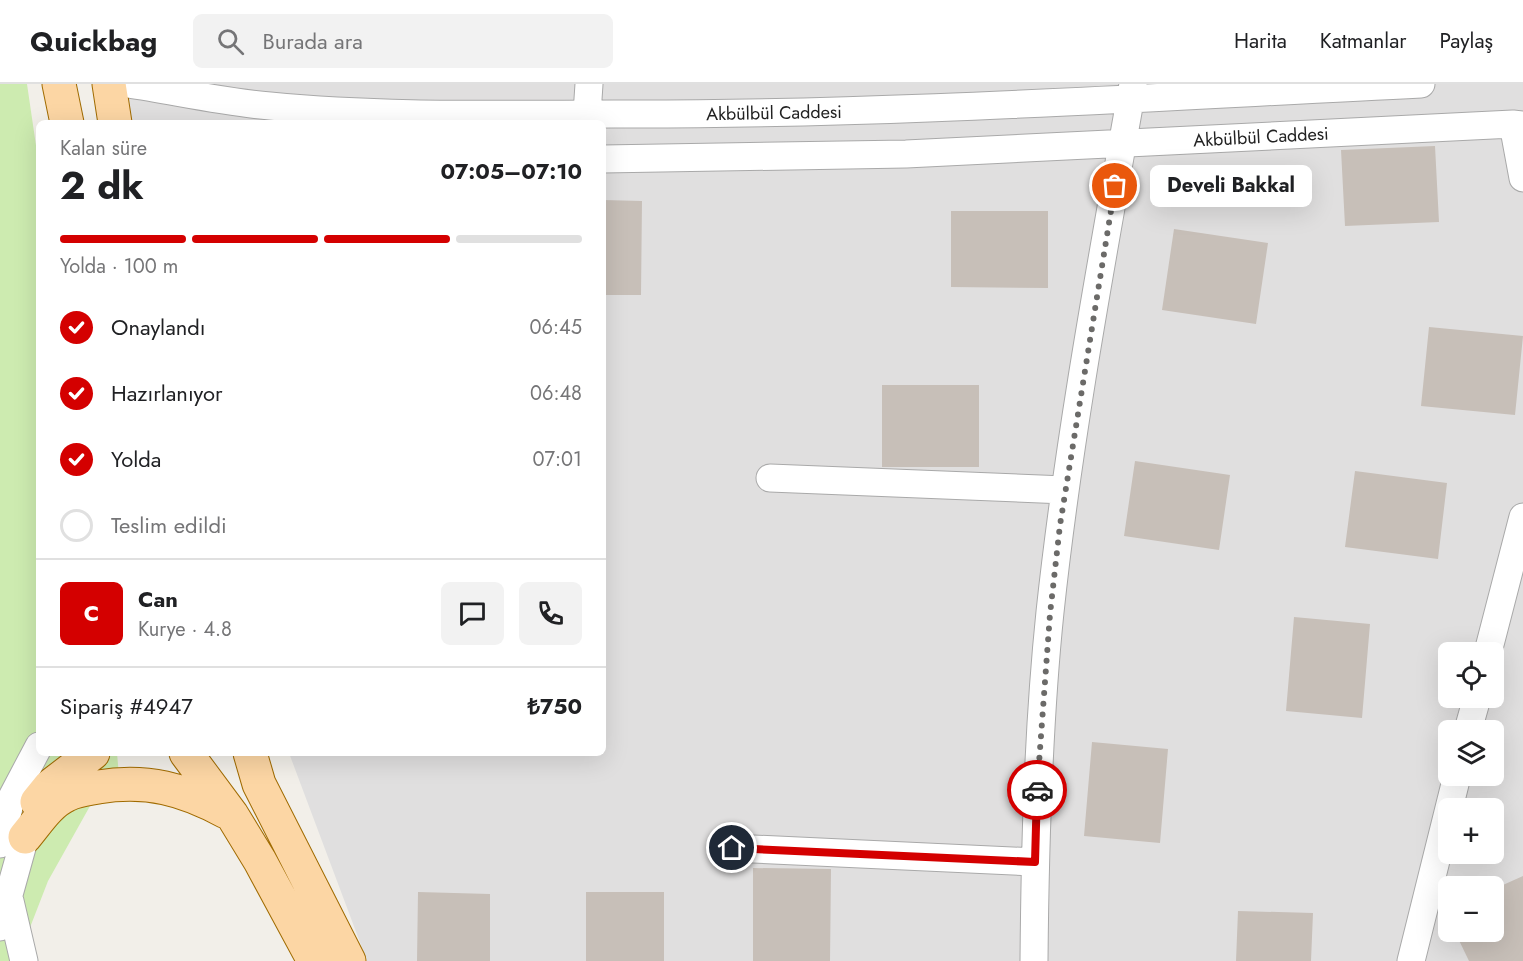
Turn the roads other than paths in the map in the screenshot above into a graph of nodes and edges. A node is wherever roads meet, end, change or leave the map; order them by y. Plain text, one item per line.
1 (60, 84) edge
2 (109, 84) edge
3 (128, 84) edge
4 (589, 84) edge
5 (1421, 84) edge
6 (1132, 91) edge
7 (587, 114) junction
8 (66, 120) edge
9 (115, 120) edge
10 (1518, 125) edge
11 (1123, 143) junction
12 (606, 159) edge
13 (1523, 178) edge
14 (770, 478) dead end
15 (1065, 490) junction
16 (1523, 517) edge
17 (1491, 642) edge
18 (36, 752) edge
19 (89, 756) edge
20 (188, 756) edge
21 (251, 756) edge
22 (1455, 786) edge
23 (232, 815) junction
24 (12, 841) edge
25 (732, 848) dead end
26 (1035, 862) junction
27 (9, 895) junction
28 (0, 927) edge
29 (24, 961) edge
30 (314, 961) edge
31 (349, 961) edge
32 (1034, 961) edge
33 (1411, 961) edge

1 - 8 main road
2 - 9 main road
3 - 7 street, Akbülbül Caddesi
4 - 7 street
5 - 6 street, Akbülbül Caddesi
6 - 7 street, Akbülbül Caddesi
6 - 11 street
10 - 11 street, Akbülbül Caddesi
10 - 13 street
11 - 12 street, Akbülbül Caddesi
11 - 15 street
14 - 15 street
15 - 26 street
16 - 17 street
18 - 24 street
19 - 24 main road
20 - 23 main road
21 - 31 main road
22 - 33 street
23 - 24 main road
23 - 30 main road
24 - 27 street
25 - 26 street
26 - 32 street
27 - 28 street
27 - 29 street

